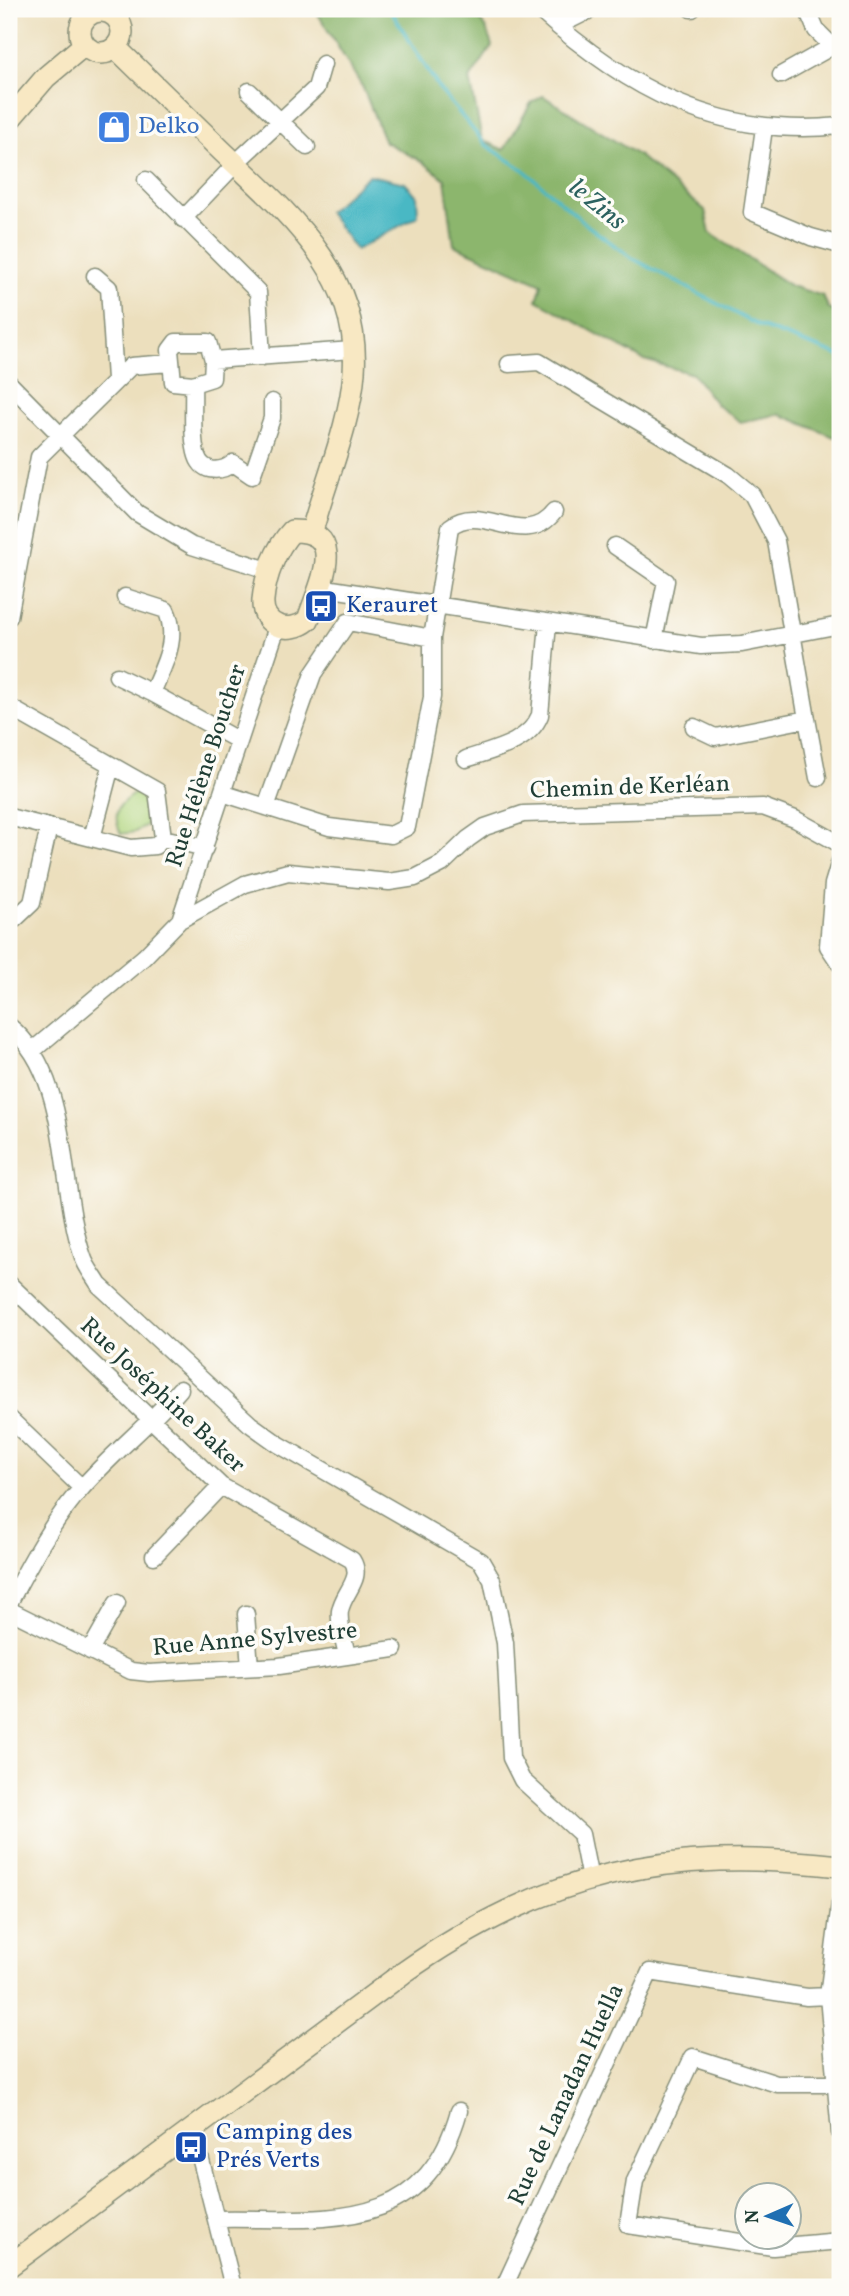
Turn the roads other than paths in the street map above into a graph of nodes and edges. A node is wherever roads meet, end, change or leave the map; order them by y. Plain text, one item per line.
1 (538, 9) edge
2 (592, 9) edge
3 (807, 9) edge
4 (110, 10) edge
5 (82, 13) edge
6 (558, 26) junction
7 (836, 44) edge
8 (84, 45) junction
9 (116, 48) junction
10 (323, 64) dead end
11 (781, 75) dead end
12 (249, 90) dead end
13 (9, 120) edge
14 (280, 121) junction
15 (840, 126) edge
16 (764, 128) junction
17 (307, 147) dead end
18 (236, 164) junction
19 (146, 180) dead end
20 (183, 219) junction
21 (840, 245) edge
22 (95, 276) dead end
23 (353, 350) junction
24 (262, 357) junction
25 (213, 360) junction
26 (170, 363) junction
27 (509, 364) dead end
28 (115, 379) junction
29 (9, 383) edge
30 (193, 384) junction
31 (272, 401) dead end
32 (60, 436) junction
33 (554, 512) dead end
34 (312, 531) junction
35 (615, 546) dead end
36 (271, 571) junction
37 (319, 587) junction
38 (125, 597) dead end
39 (438, 606) junction
40 (9, 617) edge
41 (548, 623) junction
42 (840, 625) edge
43 (277, 627) junction
44 (791, 636) junction
45 (432, 638) junction
46 (654, 640) junction
47 (117, 676) dead end
48 (152, 693) junction
49 (9, 707) edge
50 (807, 719) junction
51 (694, 727) dead end
52 (239, 741) junction
53 (466, 759) dead end
54 (111, 766) junction
55 (818, 778) dead end
56 (222, 793) junction
57 (266, 807) junction
58 (9, 817) edge
59 (49, 827) junction
60 (92, 838) junction
61 (163, 838) junction
62 (840, 844) edge
63 (205, 848) junction
64 (840, 861) edge
65 (15, 919) dead end
66 (180, 920) junction
67 (840, 964) edge
68 (9, 1026) edge
69 (32, 1051) junction
70 (9, 1284) edge
71 (180, 1389) dead end
72 (9, 1418) edge
73 (153, 1421) junction
74 (221, 1486) junction
75 (82, 1488) junction
76 (154, 1556) dead end
77 (9, 1603) edge
78 (117, 1603) dead end
79 (9, 1610) edge
80 (246, 1614) dead end
81 (394, 1649) dead end
82 (90, 1651) junction
83 (347, 1656) junction
84 (250, 1667) junction
85 (840, 1866) edge
86 (590, 1879) junction
87 (840, 1903) edge
88 (832, 1991) edge
89 (838, 2084) edge
90 (459, 2111) dead end
91 (193, 2129) junction
92 (840, 2133) edge
93 (217, 2218) junction
94 (840, 2241) edge
95 (9, 2266) edge
96 (233, 2287) edge
97 (504, 2287) edge

1 - 6 street
2 - 6 street
3 - 7 street
4 - 5 street
4 - 9 street
5 - 8 street
6 - 16 street
7 - 11 street
8 - 9 street
8 - 13 street
9 - 18 street
10 - 14 street
12 - 14 street
14 - 17 street
14 - 18 street
15 - 16 street
16 - 21 street
18 - 20 street
18 - 23 street
19 - 20 street
20 - 24 street
22 - 28 street
23 - 24 street
23 - 34 street
24 - 25 street
25 - 26 street
25 - 30 street
26 - 28 street
26 - 30 street
27 - 44 street
28 - 32 street
29 - 32 street
30 - 31 street
32 - 36 street
32 - 40 street
33 - 39 street
34 - 36 street
34 - 37 street
35 - 46 street
36 - 43 street
37 - 39 street
37 - 43 street
38 - 48 street
39 - 41 street
39 - 45 street
41 - 46 street
41 - 53 street
42 - 44 street
43 - 52 street, Rue Hélène Boucher
44 - 46 street
44 - 50 street
45 - 57 street
45 - 57 street
47 - 48 street
48 - 52 street
49 - 54 street
50 - 51 street
50 - 55 street
52 - 56 street, Rue Hélène Boucher
54 - 60 street
54 - 61 street
56 - 57 street
56 - 63 street, Rue Hélène Boucher
58 - 59 street
59 - 60 street
59 - 65 street
60 - 61 street
61 - 63 street
62 - 66 street, Chemin de Kerléan
63 - 66 street, Rue Hélène Boucher
64 - 67 street
66 - 69 street, Chemin de Kerléan
68 - 69 street
69 - 86 street
70 - 73 street, Rue Joséphine Baker
71 - 73 street
72 - 75 street
73 - 74 street, Rue Joséphine Baker
73 - 75 street
74 - 76 street
74 - 83 street, Rue Joséphine Baker
75 - 77 street
78 - 82 street
79 - 82 street, Rue Anne Sylvestre
80 - 84 street
81 - 83 street, Rue Anne Sylvestre
82 - 84 street, Rue Anne Sylvestre
83 - 84 street, Rue Anne Sylvestre
85 - 86 street
86 - 91 street
87 - 88 street
88 - 89 street
88 - 97 street, Rue de Lanadan Huella
89 - 92 street
89 - 94 street
90 - 93 street
91 - 93 street
91 - 95 street
93 - 96 street

